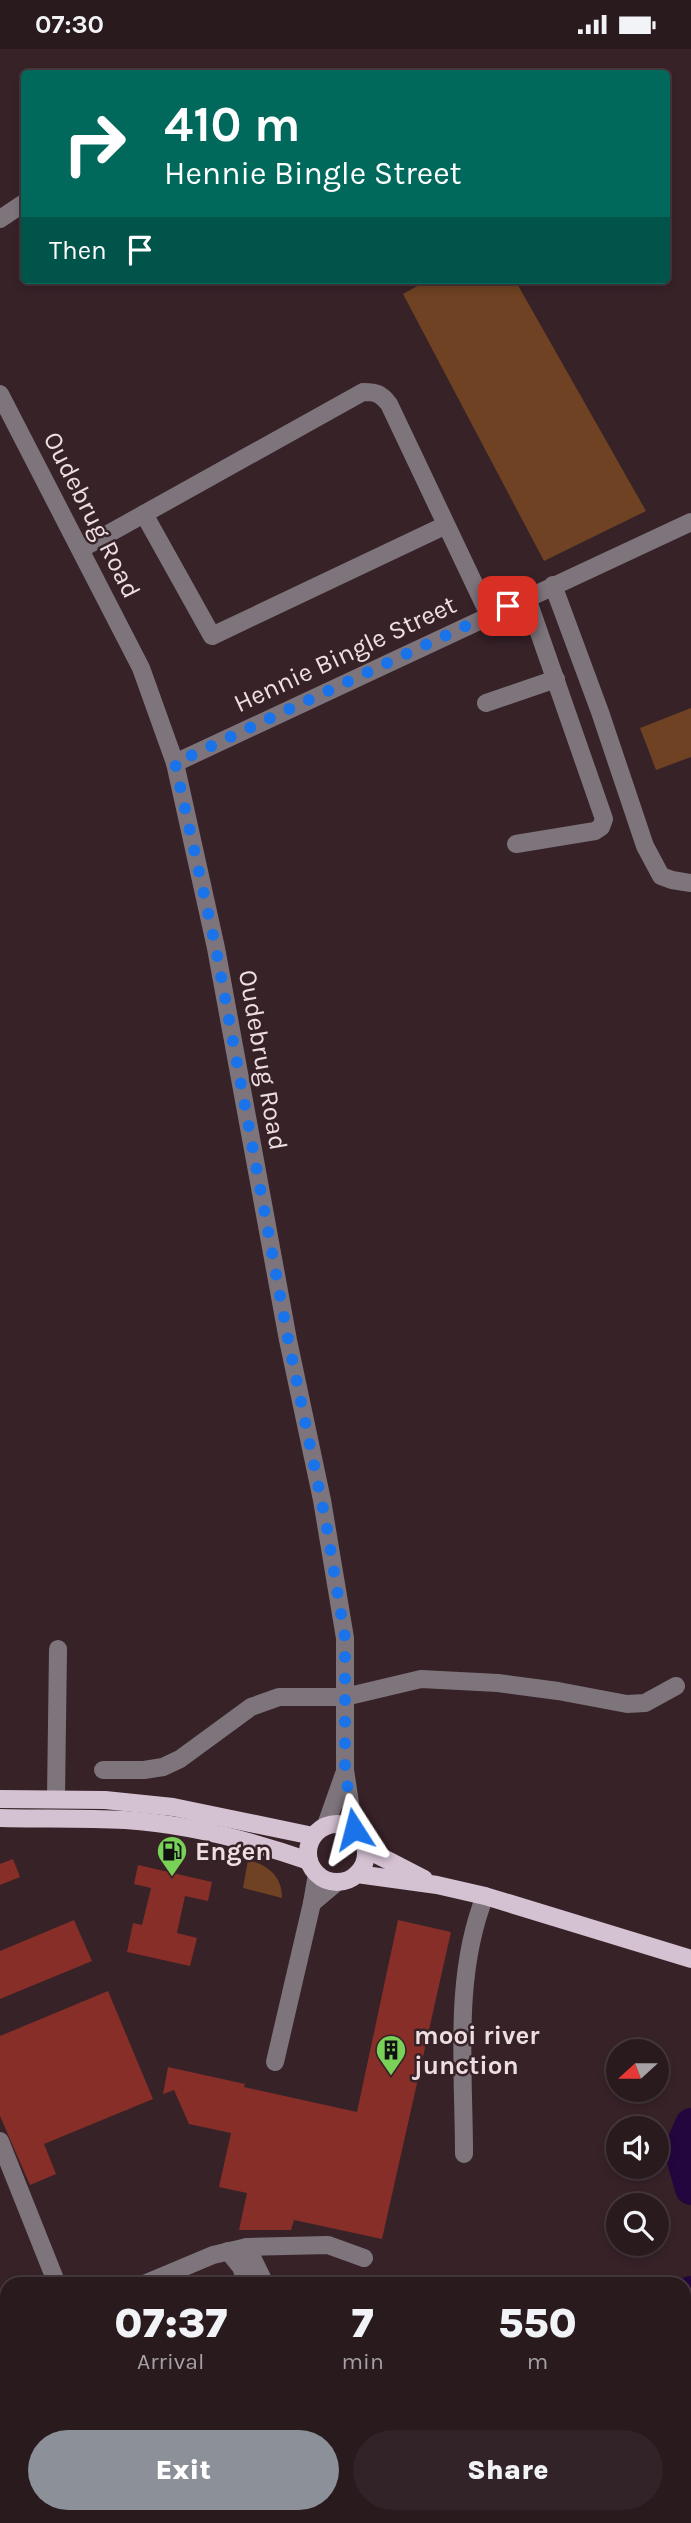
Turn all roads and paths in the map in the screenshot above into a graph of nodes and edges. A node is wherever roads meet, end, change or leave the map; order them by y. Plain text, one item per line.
1 (21, 205) edge
2 (0, 219) edge
3 (0, 394) edge
4 (145, 514) junction
5 (691, 522) edge
6 (446, 525) junction
7 (81, 549) junction
8 (553, 585) junction
9 (527, 598) junction
10 (489, 615) junction
11 (556, 679) junction
12 (486, 703) dead end
13 (175, 763) junction
14 (516, 844) dead end
15 (691, 883) edge
16 (58, 1649) dead end
17 (676, 1686) dead end
18 (345, 1697) junction
19 (103, 1770) dead end
20 (345, 1770) junction
21 (56, 1798) junction
22 (0, 1799) edge
23 (0, 1818) edge
24 (354, 1829) junction
25 (320, 1830) junction
26 (366, 1849) junction
27 (313, 1867) junction
28 (357, 1874) junction
29 (337, 1882) junction
30 (437, 1885) junction
31 (485, 1896) junction
32 (312, 1903) junction
33 (691, 1959) edge
34 (275, 2062) dead end
35 (0, 2141) edge
36 (464, 2154) dead end
37 (247, 2248) junction
38 (228, 2251) junction
39 (364, 2257) dead end
40 (54, 2277) edge
41 (162, 2277) edge
42 (245, 2277) edge
43 (262, 2277) edge

1 - 2 street
3 - 7 street, Oudebrug Road
4 - 6 street
4 - 6 street
4 - 7 street
5 - 8 street, Hennie Bingle Street
6 - 10 street
7 - 13 street, Oudebrug Road
8 - 9 street, Hennie Bingle Street
8 - 15 street
9 - 10 street, Hennie Bingle Street
9 - 11 street
10 - 13 street, Hennie Bingle Street
11 - 12 street
11 - 14 street
13 - 18 street, Oudebrug Road
16 - 21 street
17 - 18 street
18 - 19 street
18 - 20 street, Oudebrug Road
20 - 24 street, Oudebrug Road
20 - 25 street, Oudebrug Road
21 - 22 main road
21 - 25 main road
23 - 27 main road
24 - 25 main road
24 - 26 main road
25 - 27 main road
26 - 28 main road
26 - 30 main road
27 - 29 main road
27 - 32 street
28 - 29 main road
28 - 30 main road
29 - 32 street
30 - 31 main road
31 - 33 main road
31 - 36 street
32 - 34 street
35 - 40 street
37 - 38 street
37 - 39 street
37 - 43 street
38 - 41 street
38 - 42 street

